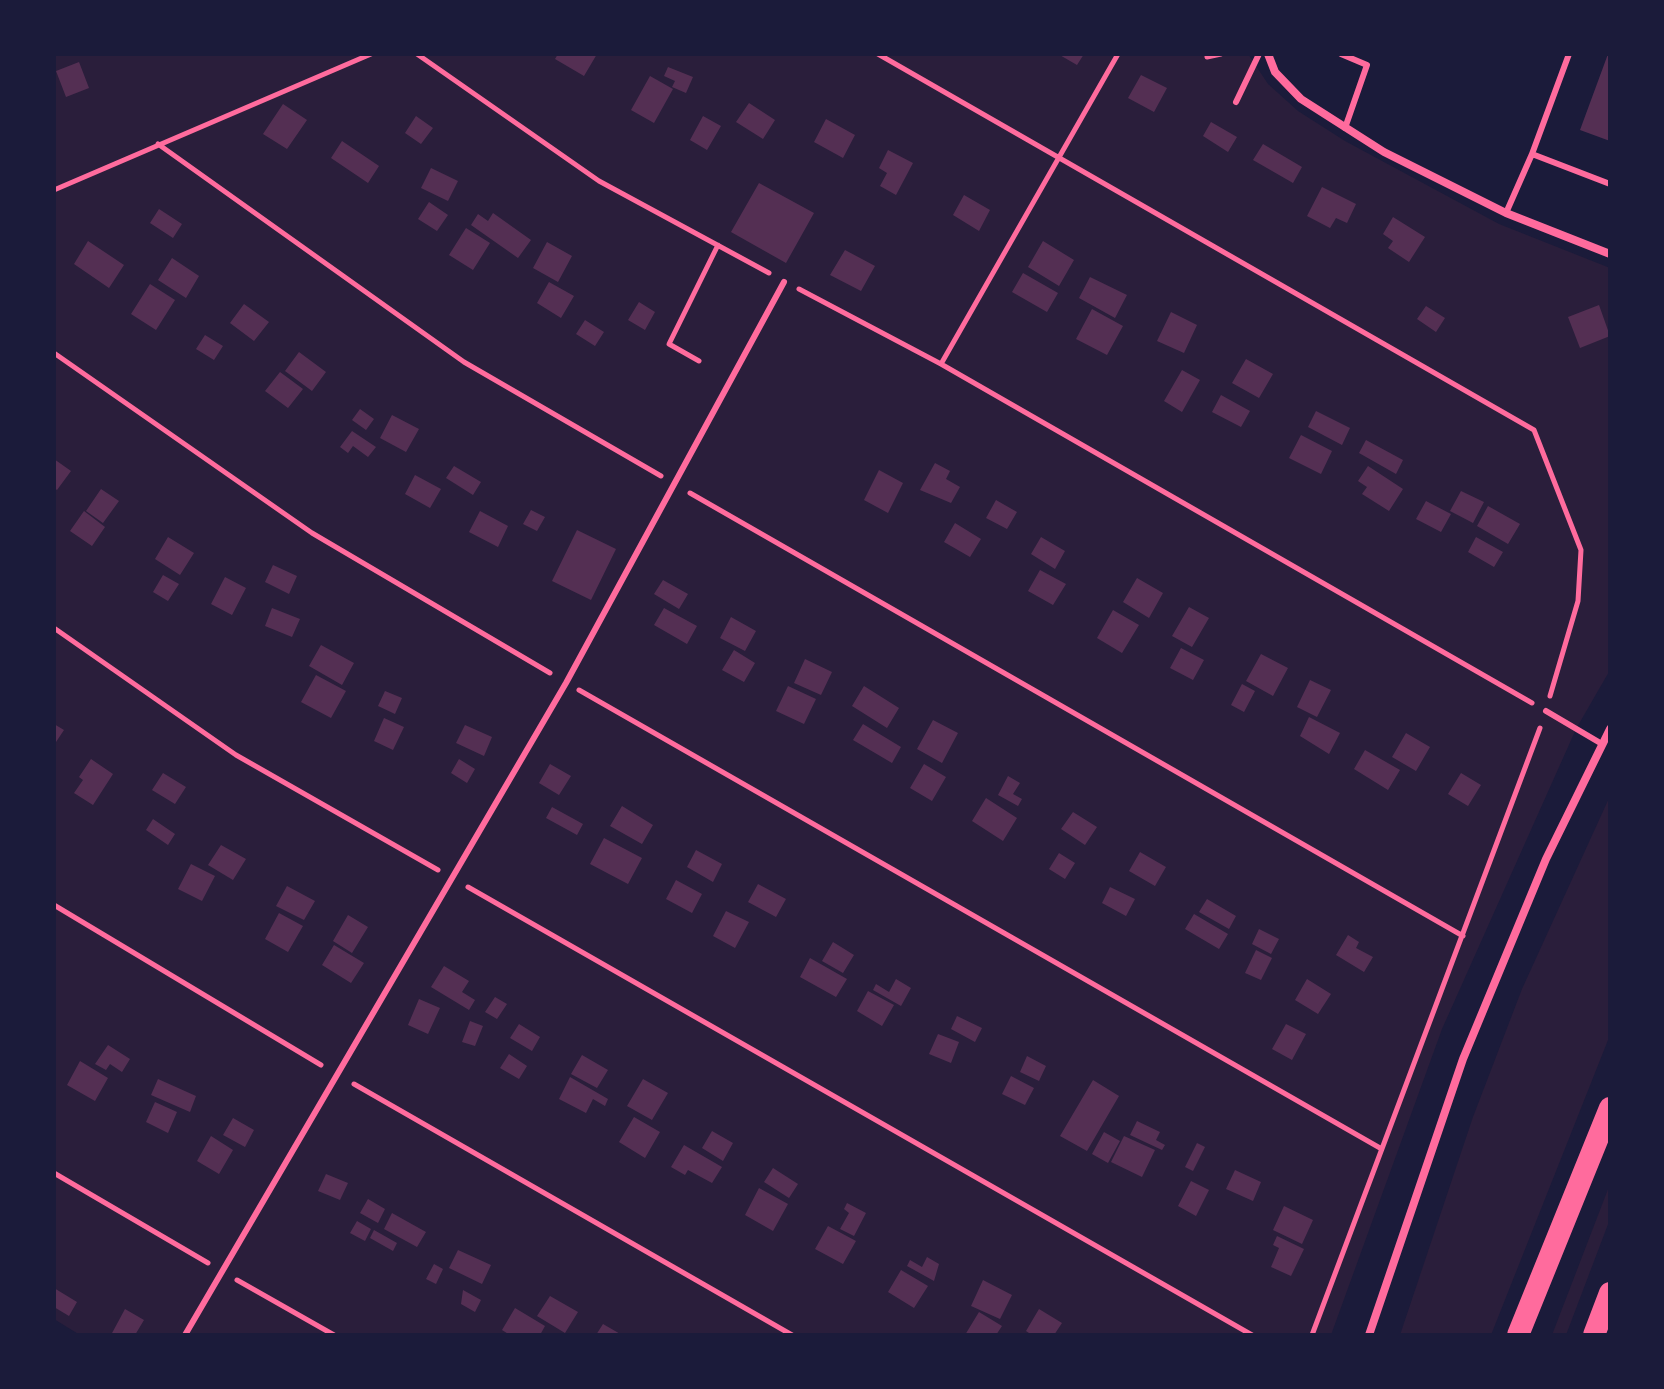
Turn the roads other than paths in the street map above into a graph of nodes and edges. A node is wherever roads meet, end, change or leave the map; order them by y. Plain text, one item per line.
1 (1259, 54) edge
2 (1268, 54) edge
3 (1341, 54) edge
4 (1569, 54) edge
5 (1236, 102) dead end
6 (1345, 128) junction
7 (1532, 154) junction
8 (1610, 184) edge
9 (1506, 213) junction
10 (1610, 254) edge
11 (784, 282) road end
12 (1546, 711) road end
13 (1610, 729) edge
14 (1602, 744) junction
15 (1610, 1108) edge
16 (1610, 1293) edge
17 (185, 1335) edge
18 (1369, 1335) edge
19 (1518, 1335) edge
20 (1594, 1335) edge

1 - 5 lane
2 - 6 street
3 - 6 lane
4 - 7 lane
6 - 9 street
7 - 8 lane
7 - 9 lane
9 - 10 street
11 - 17 lane
12 - 14 lane
13 - 14 street
14 - 18 street
15 - 19 highway
16 - 20 highway

